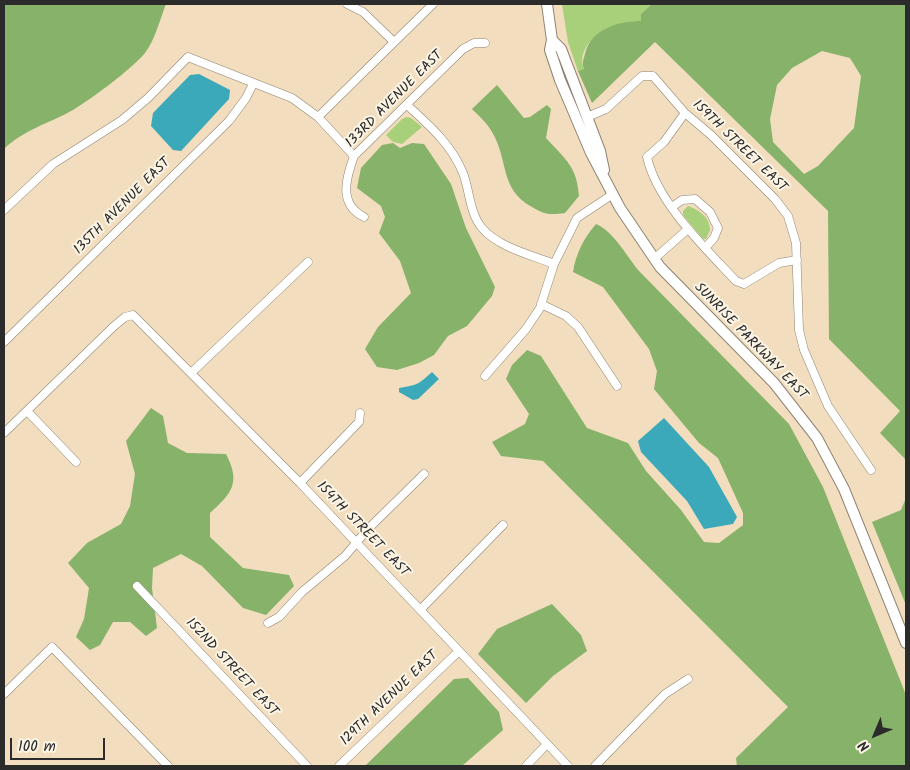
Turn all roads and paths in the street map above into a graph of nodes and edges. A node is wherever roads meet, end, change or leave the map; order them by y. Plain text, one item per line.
1 (347, 4) edge
2 (433, 4) edge
3 (547, 4) edge
4 (552, 40) junction
5 (394, 42) junction
6 (485, 43) dead end
7 (253, 84) junction
8 (407, 105) junction
9 (685, 113) junction
10 (318, 117) junction
11 (587, 117) junction
12 (354, 156) junction
13 (606, 178) junction
14 (613, 194) junction
15 (672, 207) junction
16 (4, 210) edge
17 (364, 217) dead end
18 (688, 229) junction
19 (705, 248) junction
20 (654, 259) junction
21 (797, 260) junction
22 (308, 262) dead end
23 (554, 264) junction
24 (541, 304) junction
25 (4, 342) edge
26 (192, 373) junction
27 (485, 376) dead end
28 (617, 386) dead end
29 (27, 411) junction
30 (360, 413) dead end
31 (4, 433) edge
32 (76, 462) dead end
33 (871, 470) dead end
34 (424, 474) dead end
35 (300, 483) junction
36 (503, 525) dead end
37 (357, 544) junction
38 (137, 586) dead end
39 (421, 609) junction
40 (268, 623) dead end
41 (906, 643) edge
42 (458, 651) junction
43 (688, 679) dead end
44 (4, 694) edge
45 (547, 744) junction
46 (168, 766) edge
47 (307, 766) edge
48 (339, 766) edge
49 (526, 766) edge
50 (568, 766) edge
51 (595, 766) edge

1 - 5 street
2 - 5 street
3 - 4 street, SUNRISE PARKWAY EAST
4 - 11 street, SUNRISE PARKWAY EAST
4 - 13 street, SUNRISE PARKWAY EAST
5 - 10 street
6 - 8 street, 133RD AVENUE EAST
7 - 10 street
7 - 16 street
7 - 25 street, 135TH AVENUE EAST
8 - 12 street, 133RD AVENUE EAST
8 - 23 street
9 - 11 street, 159TH STREET EAST
9 - 15 street
9 - 21 street, 159TH STREET EAST
10 - 12 street
11 - 13 street, SUNRISE PARKWAY EAST
12 - 17 street, 133RD AVENUE EAST
13 - 14 street, SUNRISE PARKWAY EAST
14 - 20 street, SUNRISE PARKWAY EAST
14 - 23 street
15 - 18 street
15 - 19 street
18 - 19 street
18 - 20 street
19 - 21 street
20 - 41 street, SUNRISE PARKWAY EAST
21 - 33 street, 159TH STREET EAST
22 - 26 street
23 - 24 street
24 - 27 street
24 - 28 street
26 - 29 street, 154TH STREET EAST
26 - 35 street, 154TH STREET EAST
29 - 31 street
29 - 32 street
30 - 35 street
34 - 37 street
35 - 37 street, 154TH STREET EAST
36 - 39 street
37 - 39 street, 154TH STREET EAST
37 - 40 street
38 - 47 street, 152ND STREET EAST
39 - 42 street, 154TH STREET EAST
42 - 45 street, 154TH STREET EAST
42 - 48 street, 129TH AVENUE EAST
43 - 51 street
44 - 46 street
45 - 49 street
45 - 50 street, 154TH STREET EAST

